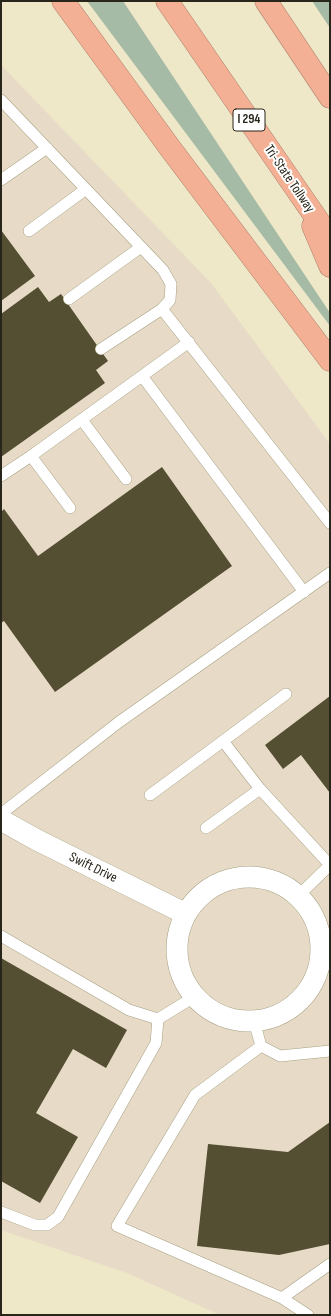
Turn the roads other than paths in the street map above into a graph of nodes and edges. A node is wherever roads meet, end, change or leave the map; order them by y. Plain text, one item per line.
1 (62, 1) edge
2 (167, 1) edge
3 (266, 1) edge
4 (330, 96) edge
5 (2, 105) edge
6 (47, 148) junction
7 (1, 180) edge
8 (86, 189) junction
9 (300, 195) junction
10 (29, 231) dead end
11 (330, 238) edge
12 (141, 247) junction
13 (330, 266) edge
14 (69, 299) dead end
15 (162, 309) junction
16 (189, 342) junction
17 (101, 349) dead end
18 (330, 360) edge
19 (142, 376) junction
20 (82, 420) junction
21 (31, 456) junction
22 (1, 476) edge
23 (126, 479) dead end
24 (70, 508) dead end
25 (330, 523) edge
26 (330, 573) edge
27 (304, 592) junction
28 (286, 694) dead end
29 (223, 740) junction
30 (260, 789) junction
31 (150, 795) dead end
32 (1, 814) edge
33 (1, 820) edge
34 (206, 828) dead end
35 (330, 865) edge
36 (298, 896) junction
37 (186, 914) junction
38 (1, 936) edge
39 (325, 937) edge
40 (194, 997) junction
41 (158, 1019) junction
42 (254, 1021) junction
43 (261, 1046) junction
44 (330, 1051) edge
45 (1, 1212) edge
46 (330, 1264) edge
47 (282, 1298) junction
48 (308, 1315) edge

1 - 18 highway
2 - 9 highway, Tri-State Tollway / I 294
3 - 4 highway
5 - 6 lane
6 - 7 lane
6 - 8 lane
8 - 10 lane
8 - 12 lane
9 - 11 highway, Tri-State Tollway / I 294
9 - 13 highway
12 - 14 lane
12 - 15 lane
15 - 16 lane
15 - 17 lane
16 - 19 lane
16 - 25 lane
19 - 20 lane
19 - 27 lane
20 - 21 lane
20 - 23 lane
21 - 22 lane
21 - 24 lane
26 - 27 lane
27 - 32 lane
28 - 29 lane
29 - 30 lane
29 - 31 lane
30 - 34 lane
30 - 35 lane
33 - 37 street, Swift Drive
35 - 36 lane
36 - 37 street
36 - 39 street
37 - 40 street
38 - 41 lane
39 - 42 street
40 - 41 lane
40 - 42 street
41 - 45 lane
42 - 43 lane
43 - 44 lane
43 - 47 lane
46 - 47 lane
47 - 48 lane

